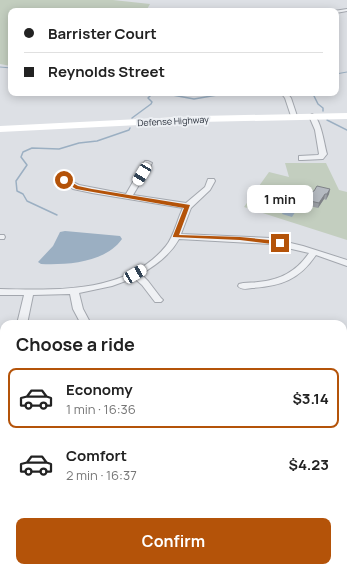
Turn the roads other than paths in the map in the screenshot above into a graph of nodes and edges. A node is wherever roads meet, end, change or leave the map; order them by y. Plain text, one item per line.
1 (286, 96) edge
2 (294, 116) junction
3 (312, 116) junction
4 (347, 116) edge
5 (0, 129) edge
6 (302, 158) dead end
7 (148, 163) dead end
8 (64, 180) dead end
9 (211, 181) dead end
10 (128, 197) junction
11 (188, 206) junction
12 (176, 236) junction
13 (314, 252) junction
14 (347, 263) edge
15 (135, 274) junction
16 (242, 286) dead end
17 (74, 291) junction
18 (0, 292) edge
19 (29, 293) junction
20 (158, 300) dead end
21 (23, 320) edge
22 (84, 320) edge

1 - 2 street
2 - 3 main road, Defense Highway
2 - 5 main road, Defense Highway
3 - 4 main road, Defense Highway
3 - 6 street
7 - 10 street
8 - 10 street
9 - 11 street
10 - 11 street
11 - 12 street
12 - 13 street
12 - 15 street
13 - 14 street
13 - 16 street
15 - 17 street
15 - 20 street
17 - 19 street
17 - 22 street
18 - 19 street
19 - 21 street

